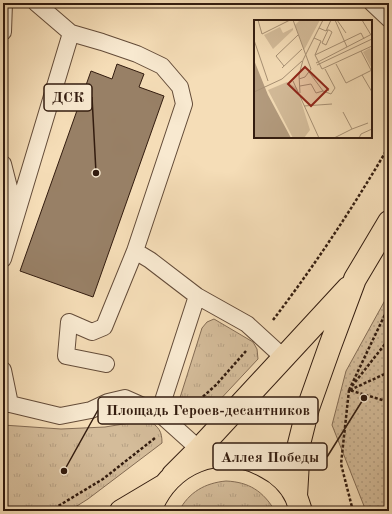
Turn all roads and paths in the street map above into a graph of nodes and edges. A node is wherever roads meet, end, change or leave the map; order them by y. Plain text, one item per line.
1 (4, 3) edge
2 (36, 3) edge
3 (372, 3) edge
4 (389, 19) edge
5 (3, 32) edge
6 (71, 34) junction
7 (389, 146) edge
8 (3, 164) edge
9 (16, 215) junction
10 (389, 222) edge
11 (135, 251) junction
12 (3, 259) edge
13 (355, 279) junction
14 (197, 296) junction
15 (389, 306) edge
16 (260, 336) junction
17 (389, 339) edge
18 (283, 357) junction
19 (106, 364) dead end
20 (3, 370) edge
21 (389, 372) edge
22 (349, 390) junction
23 (389, 402) edge
24 (7, 404) edge
25 (158, 413) junction
26 (172, 424) junction
27 (199, 449) junction
28 (168, 480) junction
29 (298, 504) edge
30 (50, 511) edge
31 (121, 511) edge
32 (150, 511) edge
33 (353, 511) edge

1 - 5 lane
2 - 6 lane
3 - 4 lane
6 - 9 lane
6 - 11 lane
7 - 16 path
8 - 9 lane
9 - 12 lane
10 - 13 main road
11 - 14 lane
11 - 19 lane
13 - 18 main road
13 - 29 main road
14 - 16 lane
14 - 25 lane
15 - 22 path
16 - 18 lane
16 - 26 path
17 - 22 path
18 - 27 main road
20 - 24 lane
21 - 22 path
22 - 23 path
22 - 33 path
24 - 25 lane
25 - 26 lane
26 - 27 lane
26 - 30 path
27 - 28 main road
28 - 29 main road
28 - 31 main road
28 - 32 main road

